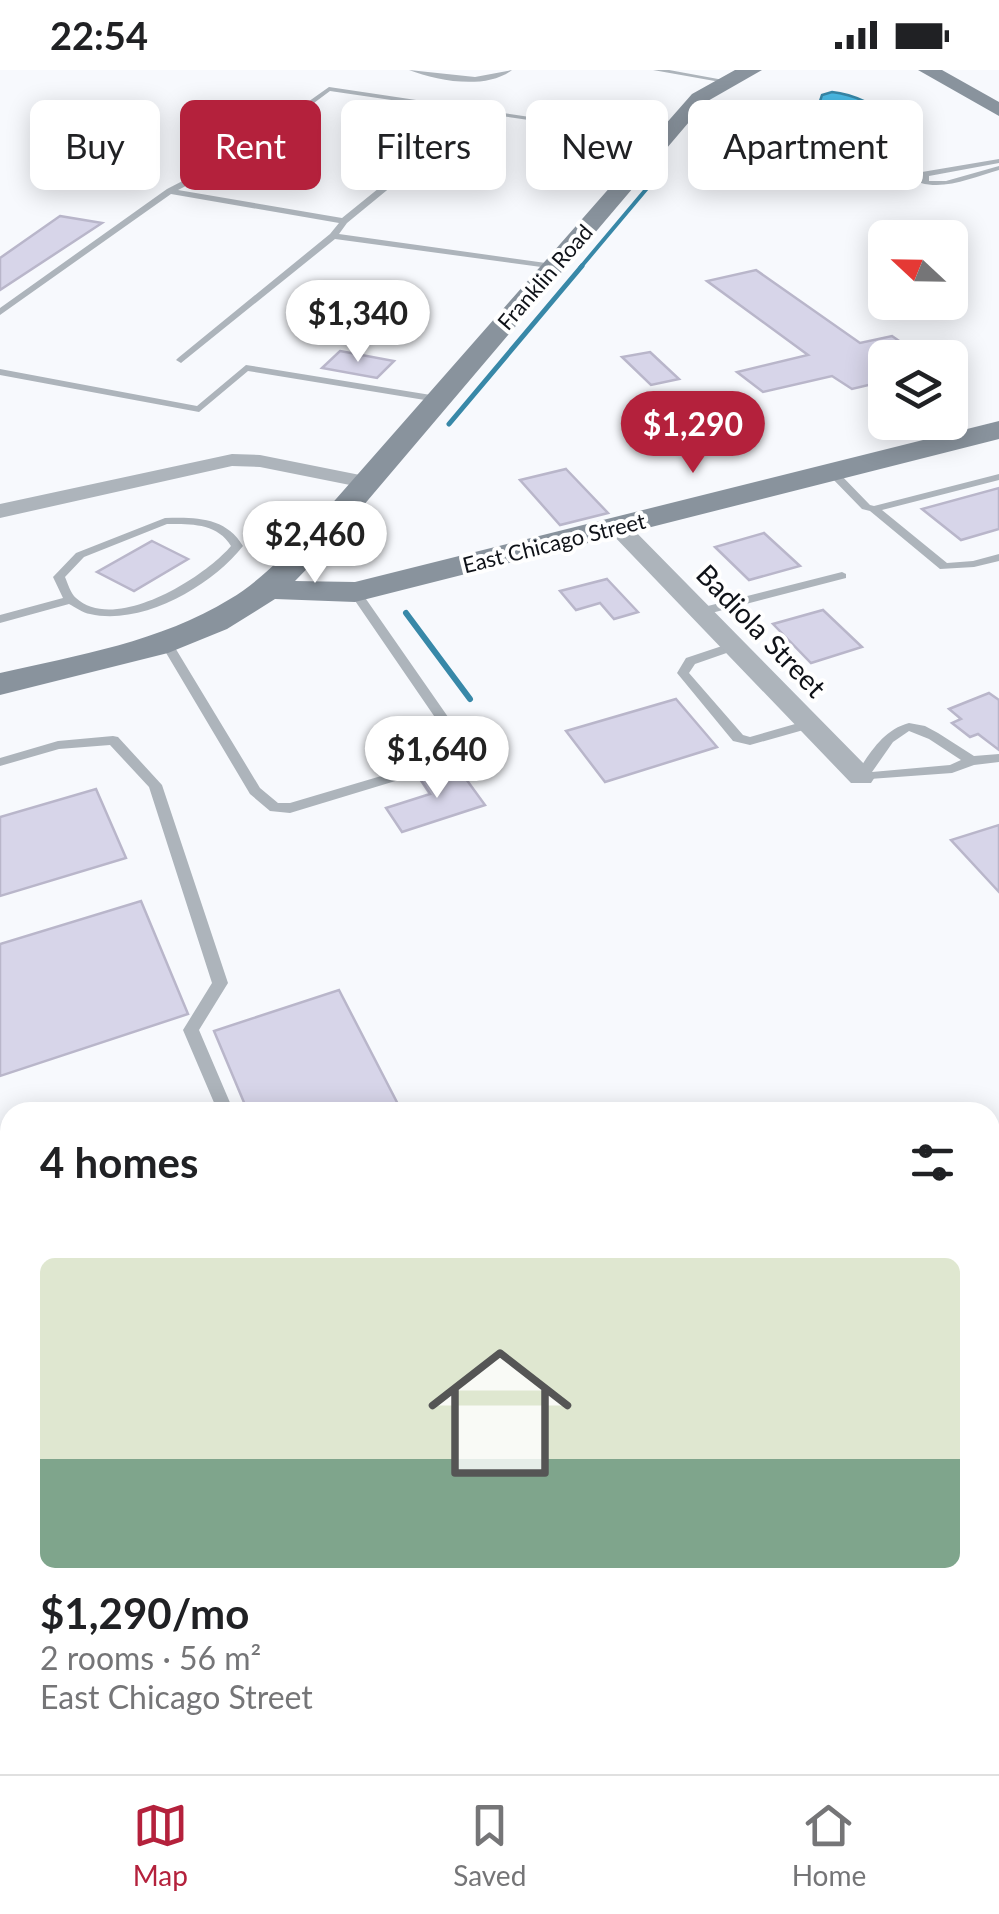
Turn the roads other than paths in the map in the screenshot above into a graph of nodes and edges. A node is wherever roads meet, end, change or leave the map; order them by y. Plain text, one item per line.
1 (412, 70) edge
2 (509, 70) edge
3 (656, 70) edge
4 (701, 70) edge
5 (928, 70) edge
6 (739, 75) edge
7 (404, 100) edge
8 (999, 110) edge
9 (668, 137) edge
10 (999, 164) edge
11 (382, 190) edge
12 (621, 190) edge
13 (170, 191) junction
14 (344, 221) junction
15 (333, 236) junction
16 (553, 267) junction
17 (0, 312) edge
18 (181, 360) dead end
19 (0, 372) edge
20 (437, 399) junction
21 (999, 430) edge
22 (832, 472) junction
23 (999, 476) edge
24 (365, 482) junction
25 (874, 509) junction
26 (0, 511) edge
27 (618, 527) junction
28 (318, 539) junction
29 (999, 557) edge
30 (842, 576) dead end
31 (403, 582) junction
32 (268, 588) junction
33 (356, 592) junction
34 (69, 600) junction
35 (700, 612) junction
36 (0, 619) edge
37 (165, 641) junction
38 (734, 646) junction
39 (2, 677) edge
40 (810, 724) junction
41 (2, 757) edge
42 (999, 758) edge
43 (972, 761) junction
44 (861, 777) junction
45 (222, 1102) edge

1 - 2 lane
3 - 6 lane
4 - 6 lane
5 - 8 street
6 - 9 street, Franklin Road
7 - 13 lane
10 - 10 lane
11 - 14 lane
12 - 16 street, Franklin Road
13 - 14 lane
13 - 17 lane
14 - 15 lane
15 - 16 lane
15 - 18 lane
16 - 20 street, Franklin Road
19 - 20 lane
20 - 24 street, Franklin Road
21 - 22 street, East Chicago Street
22 - 25 lane
22 - 27 street, East Chicago Street
23 - 25 lane
24 - 26 street
24 - 28 street, Franklin Road
25 - 29 lane
27 - 31 street, East Chicago Street
27 - 35 street, Badiola Street
28 - 31 street
28 - 32 street, Franklin Road
30 - 35 lane
31 - 33 street, East Chicago Street
32 - 33 street, East Chicago Street
32 - 37 street
33 - 37 lane
34 - 34 lane
34 - 36 lane
35 - 38 street, Badiola Street
37 - 39 street
38 - 40 street, Badiola Street
38 - 40 lane
40 - 44 street, Badiola Street
41 - 45 lane
42 - 43 lane
43 - 44 lane
43 - 44 lane

